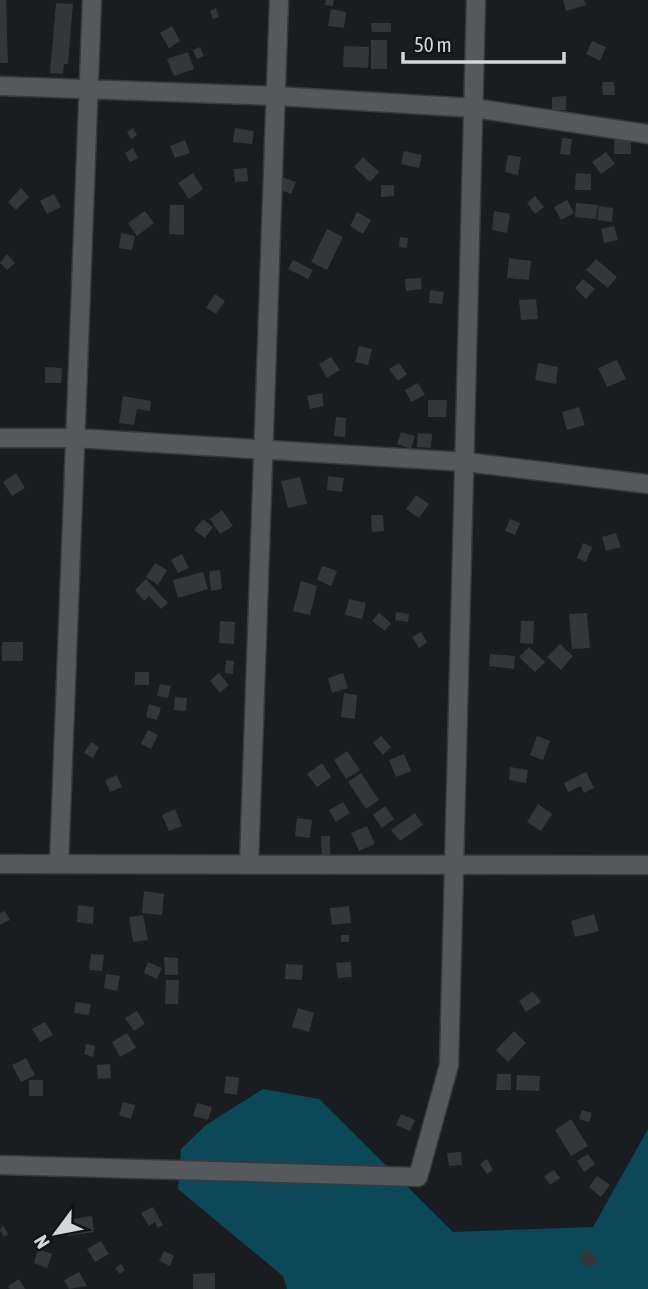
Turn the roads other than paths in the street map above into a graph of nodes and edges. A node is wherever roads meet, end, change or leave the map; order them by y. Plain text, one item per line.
1 (92, 0) edge
2 (279, 0) edge
3 (476, 0) edge
4 (0, 86) edge
5 (89, 88) junction
6 (276, 96) junction
7 (474, 108) junction
8 (648, 134) edge
9 (0, 438) edge
10 (75, 438) junction
11 (263, 452) junction
12 (466, 461) junction
13 (648, 484) edge
14 (0, 864) edge
15 (59, 864) junction
16 (249, 864) junction
17 (457, 865) junction
18 (648, 865) edge
19 (0, 1165) edge

1 - 5 street
2 - 6 street
3 - 7 street
4 - 5 street
5 - 6 street
5 - 10 street
6 - 7 street
6 - 11 street
7 - 8 street
7 - 12 street
9 - 10 street
10 - 11 street
10 - 15 street
11 - 12 street
11 - 16 street
12 - 13 street
12 - 17 street
14 - 15 street
15 - 16 street
16 - 17 street
17 - 18 street
17 - 19 street

